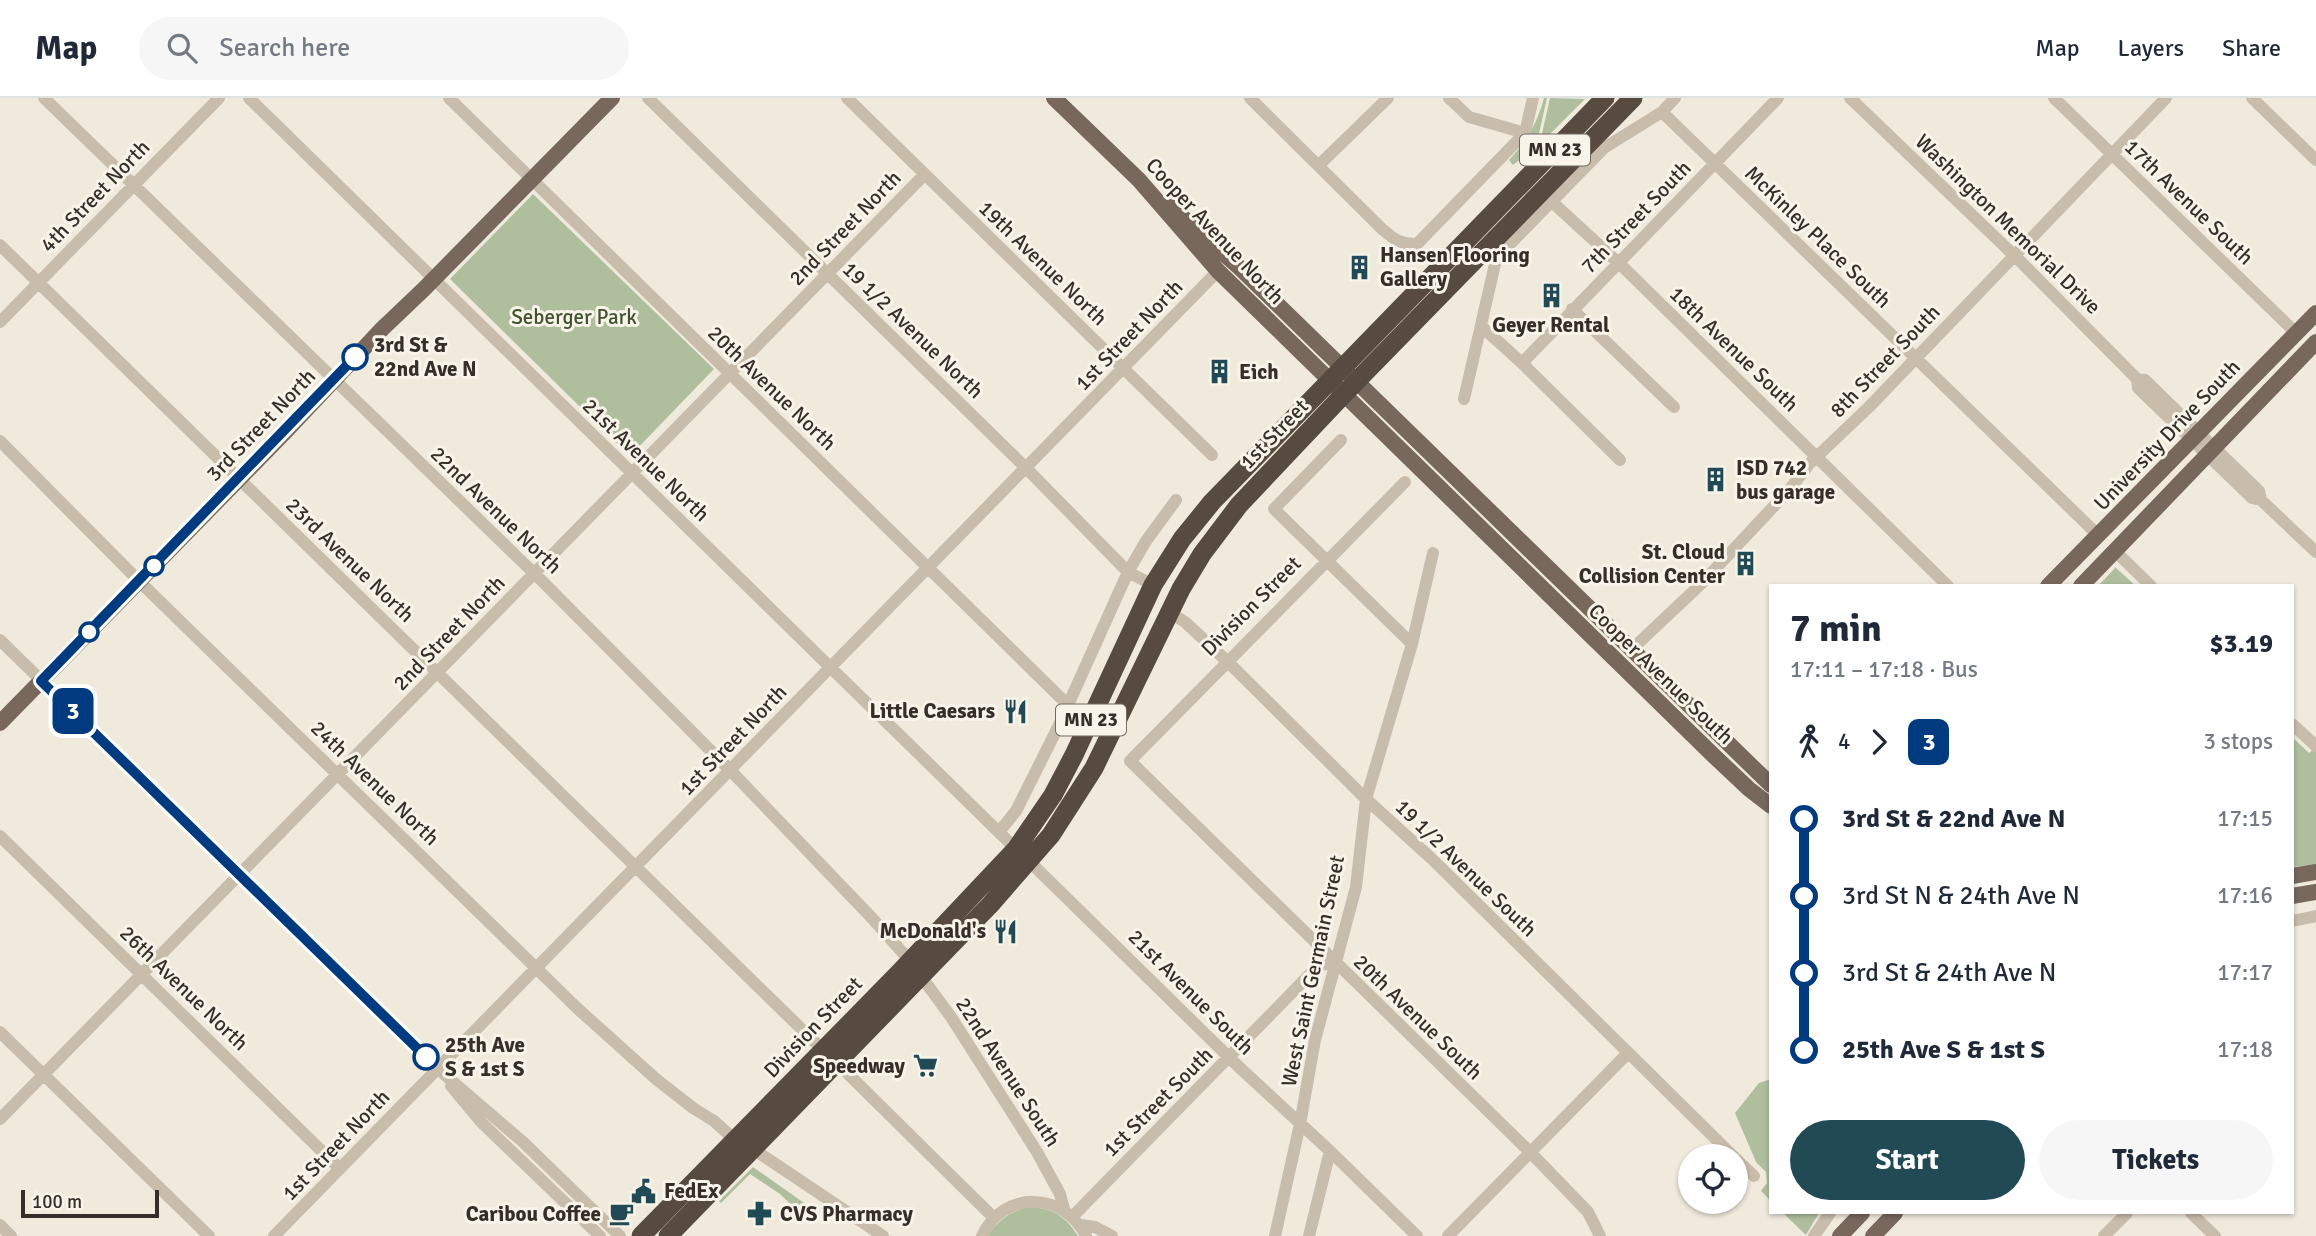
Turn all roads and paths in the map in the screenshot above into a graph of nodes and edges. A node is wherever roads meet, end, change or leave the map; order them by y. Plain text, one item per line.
1 (44, 98) edge
2 (219, 98) edge
3 (249, 98) edge
4 (449, 98) edge
5 (612, 98) edge
6 (648, 98) edge
7 (847, 98) edge
8 (1054, 98) edge
9 (1250, 98) edge
10 (1388, 98) edge
11 (1449, 98) edge
12 (1533, 98) edge
13 (1605, 98) edge
14 (1633, 98) edge
15 (1675, 98) edge
16 (1778, 98) edge
17 (1850, 98) edge
18 (2054, 98) edge
19 (2166, 98) edge
20 (2252, 98) edge
21 (1662, 112) junction
22 (1525, 133) junction
23 (2112, 154) junction
24 (2316, 160) edge
25 (1715, 163) junction
26 (1319, 165) junction
27 (925, 174) junction
28 (532, 180) junction
29 (1139, 180) junction
30 (133, 184) junction
31 (1551, 201) junction
32 (0, 245) edge
33 (2014, 256) junction
34 (1619, 263) junction
35 (1219, 271) junction
36 (827, 273) junction
37 (434, 279) junction
38 (39, 283) junction
39 (1573, 309) junction
40 (2316, 313) edge
41 (0, 322) edge
42 (1482, 327) junction
43 (2296, 333) junction
44 (2314, 348) edge
45 (1916, 358) junction
46 (1522, 363) junction
47 (1123, 368) junction
48 (730, 373) junction
49 (334, 379) junction
50 (1343, 381) junction
51 (1464, 399) dead end
52 (1675, 407) dead end
53 (2195, 436) junction
54 (1341, 440) dead end
55 (0, 441) edge
56 (2210, 451) junction
57 (1212, 455) dead end
58 (1817, 457) junction
59 (1620, 460) dead end
60 (1026, 468) junction
61 (632, 473) junction
62 (239, 479) junction
63 (1405, 482) dead end
64 (1176, 500) dead end
65 (2098, 535) junction
66 (2115, 551) junction
67 (2316, 552) edge
68 (1433, 553) dead end
69 (1327, 561) junction
70 (928, 568) junction
71 (1128, 572) junction
72 (534, 573) junction
73 (139, 581) junction
74 (1946, 584) edge
75 (2050, 584) edge
76 (2083, 584) edge
77 (2149, 584) edge
78 (1153, 585) junction
79 (1169, 612) junction
80 (0, 640) edge
81 (1412, 644) junction
82 (1631, 650) junction
83 (1227, 662) junction
84 (831, 667) junction
85 (437, 673) junction
86 (41, 681) junction
87 (1068, 705) junction
88 (0, 723) edge
89 (2294, 725) edge
90 (2316, 746) edge
91 (1130, 761) joint
92 (730, 770) junction
93 (338, 773) junction
94 (1769, 783) edge
95 (1366, 799) junction
96 (1769, 804) edge
97 (999, 832) junction
98 (0, 836) edge
99 (1023, 855) junction
100 (635, 867) junction
101 (2316, 872) edge
102 (239, 874) junction
103 (2294, 876) edge
104 (2316, 892) edge
105 (2294, 896) edge
106 (2316, 916) edge
107 (2294, 921) edge
108 (1334, 963) junction
109 (537, 968) junction
110 (916, 969) junction
111 (142, 974) junction
112 (0, 1032) edge
113 (1628, 1054) junction
114 (830, 1056) junction
115 (1229, 1057) junction
116 (438, 1069) junction
117 (44, 1074) junction
118 (0, 1119) edge
119 (1300, 1124) junction
120 (735, 1140) junction
121 (1721, 1144) edge
122 (753, 1149) junction
123 (1330, 1151) junction
124 (1531, 1153) junction
125 (341, 1169) junction
126 (1748, 1170) edge
127 (1754, 1176) dead end
128 (1829, 1214) edge
129 (1861, 1214) edge
130 (1894, 1214) edge
131 (2126, 1214) edge
132 (2192, 1214) edge
133 (993, 1218) junction
134 (1076, 1222) edge
135 (0, 1225) edge
136 (12, 1236) edge
137 (209, 1236) edge
138 (274, 1236) edge
139 (600, 1236) edge
140 (620, 1236) edge
141 (641, 1236) edge
142 (668, 1236) edge
143 (883, 1236) edge
144 (982, 1236) edge
145 (1112, 1236) edge
146 (1275, 1236) edge
147 (1309, 1236) edge
148 (1417, 1236) edge
149 (1448, 1236) edge
150 (1600, 1236) edge
151 (1814, 1236) edge
152 (1840, 1236) edge
153 (1873, 1236) edge
154 (2104, 1236) edge
155 (2215, 1236) edge

1 - 30 street, 22nd Avenue North
2 - 30 street, 4th Street North
3 - 37 street, 21st Avenue North
4 - 28 street, 20th Avenue North
5 - 28 main road, 3rd Street North
6 - 36 street, 19 1/2 Avenue North
7 - 27 street, 19th Avenue North
8 - 29 main road, Cooper Avenue North
9 - 26 street
10 - 26 street
11 - 22 street
12 - 22 street
13 - 50 highway, 1st Street / MN 23
14 - 50 highway, 1st Street / MN 23
15 - 21 street
16 - 25 street, 7th Street South
17 - 33 street, Washington Memorial Drive
18 - 23 street, 17th Avenue South
19 - 23 street, 8th Street South
20 - 24 street
21 - 25 street, McKinley Place South
21 - 31 street
22 - 26 street
23 - 33 street, 8th Street South
23 - 43 street, 17th Avenue South
25 - 34 street, 7th Street South
25 - 45 street, McKinley Place South
27 - 36 street, 2nd Street North
27 - 47 street, 19th Avenue North
28 - 37 main road, 3rd Street North
28 - 48 street, 20th Avenue North
29 - 35 main road, Cooper Avenue North
29 - 50 main road
30 - 38 street, 4th Street North
30 - 49 street, 22nd Avenue North
31 - 34 street, 18th Avenue South
31 - 42 street
32 - 38 street, 23rd Avenue North
33 - 45 street, 8th Street South
33 - 53 street, Washington Memorial Drive
34 - 39 street, 7th Street South
34 - 58 street, 18th Avenue South
35 - 47 street, 1st Street North
35 - 50 main road, Cooper Avenue North
36 - 48 street, 2nd Street North
36 - 60 street, 19 1/2 Avenue North
37 - 49 main road, 3rd Street North
37 - 61 street, 21st Avenue North
38 - 41 street, 4th Street North
38 - 62 street, 23rd Avenue North
39 - 46 street, 7th Street South
39 - 52 street
40 - 43 main road, University Drive South
42 - 46 street
42 - 51 street
43 - 53 main road, University Drive South
44 - 56 main road, University Drive South
45 - 58 street, 8th Street South
45 - 65 street, McKinley Place South
46 - 59 street
47 - 57 street, 19th Avenue North
47 - 60 street, 1st Street North
48 - 61 street, 2nd Street North
48 - 70 street, 20th Avenue North
49 - 62 main road, 3rd Street North
49 - 72 street, 22nd Avenue North
50 - 78 highway, 1st Street / MN 23
50 - 79 highway, 1st Street / MN 23
50 - 82 main road
50 - 96 main road, Cooper Avenue South
53 - 56 street, Washington Memorial Drive
53 - 65 main road, University Drive South
54 - 69 street
55 - 73 street, 24th Avenue North
56 - 66 main road, University Drive South
56 - 67 street, Washington Memorial Drive
58 - 74 street, 18th Avenue South
58 - 82 street, 8th Street South
60 - 70 street, 1st Street North
60 - 71 street, 19 1/2 Avenue North
61 - 72 street, 2nd Street North
61 - 84 street, 21st Avenue North
62 - 73 main road, 3rd Street North
62 - 85 street, 23rd Avenue North
63 - 69 street, Division Street
64 - 71 street
65 - 75 main road, University Drive South
66 - 76 main road, University Drive South
66 - 77 street
68 - 81 street, West Saint Germain Street
69 - 81 street
69 - 83 street, Division Street
70 - 84 street, 1st Street North
70 - 87 street, 20th Avenue North
71 - 78 street, 19 1/2 Avenue North
71 - 87 street
72 - 85 street, 2nd Street North
72 - 92 street, 22nd Avenue North
73 - 86 main road, 3rd Street North
73 - 93 street, 24th Avenue North
78 - 99 highway, 1st Street / MN 23
79 - 83 street, 19 1/2 Avenue South
79 - 99 highway, 1st Street / MN 23
80 - 86 street
81 - 95 street, West Saint Germain Street
82 - 94 main road
83 - 91 street, Division Street
83 - 95 street, 19 1/2 Avenue South
84 - 92 street, 1st Street North
84 - 97 street, 21st Avenue North
85 - 93 street, 2nd Street North
85 - 100 street, 23rd Avenue North
86 - 88 main road, 3rd Street North
86 - 102 street
87 - 97 street
89 - 90 street
91 - 108 street, 20th Avenue South
92 - 100 street, 1st Street North
92 - 110 street, 22nd Avenue North
93 - 102 street, 2nd Street North
93 - 109 street, 24th Avenue North
95 - 108 street, West Saint Germain Street
95 - 113 street, 19 1/2 Avenue South
97 - 99 street, 21st Avenue North
98 - 111 street, 26th Avenue North
99 - 110 highway, Division Street / MN 23
99 - 115 street, 21st Avenue South
100 - 109 street, 1st Street North
100 - 114 street, 23rd Avenue North
101 - 103 main road
102 - 111 street, 2nd Street North
102 - 116 street
104 - 105 main road
106 - 107 street
108 - 115 street, 1st Street South
108 - 119 street, West Saint Germain Street
108 - 124 street, 20th Avenue South
109 - 116 street, 1st Street North
109 - 120 street, 24th Avenue North
110 - 114 highway, Division Street / MN 23
110 - 134 street, 22nd Avenue South
111 - 117 street, 2nd Street North
111 - 125 street, 26th Avenue North
112 - 117 street
113 - 121 street, 19 1/2 Avenue South
113 - 124 street
114 - 120 highway, Division Street / MN 23
114 - 122 highway, Division Street / MN 23
114 - 133 street, 23rd Avenue North
115 - 119 street, 21st Avenue South
115 - 134 street, 1st Street South
116 - 125 street, 1st Street North
116 - 139 street
116 - 140 street
117 - 118 street, 2nd Street North
117 - 137 street
119 - 123 street, 21st Avenue South
119 - 146 street, West Saint Germain Street
120 - 141 highway, Division Street / MN 23
122 - 142 highway, Division Street / MN 23
122 - 143 street
123 - 147 street
123 - 148 street, 21st Avenue South
124 - 149 street
124 - 150 street, 20th Avenue South
125 - 138 street, 1st Street North
126 - 127 street, 19 1/2 Avenue South
128 - 151 street
129 - 152 main road
130 - 153 main road
131 - 154 street
132 - 155 street
133 - 134 street
133 - 144 street
134 - 145 street
135 - 136 street

